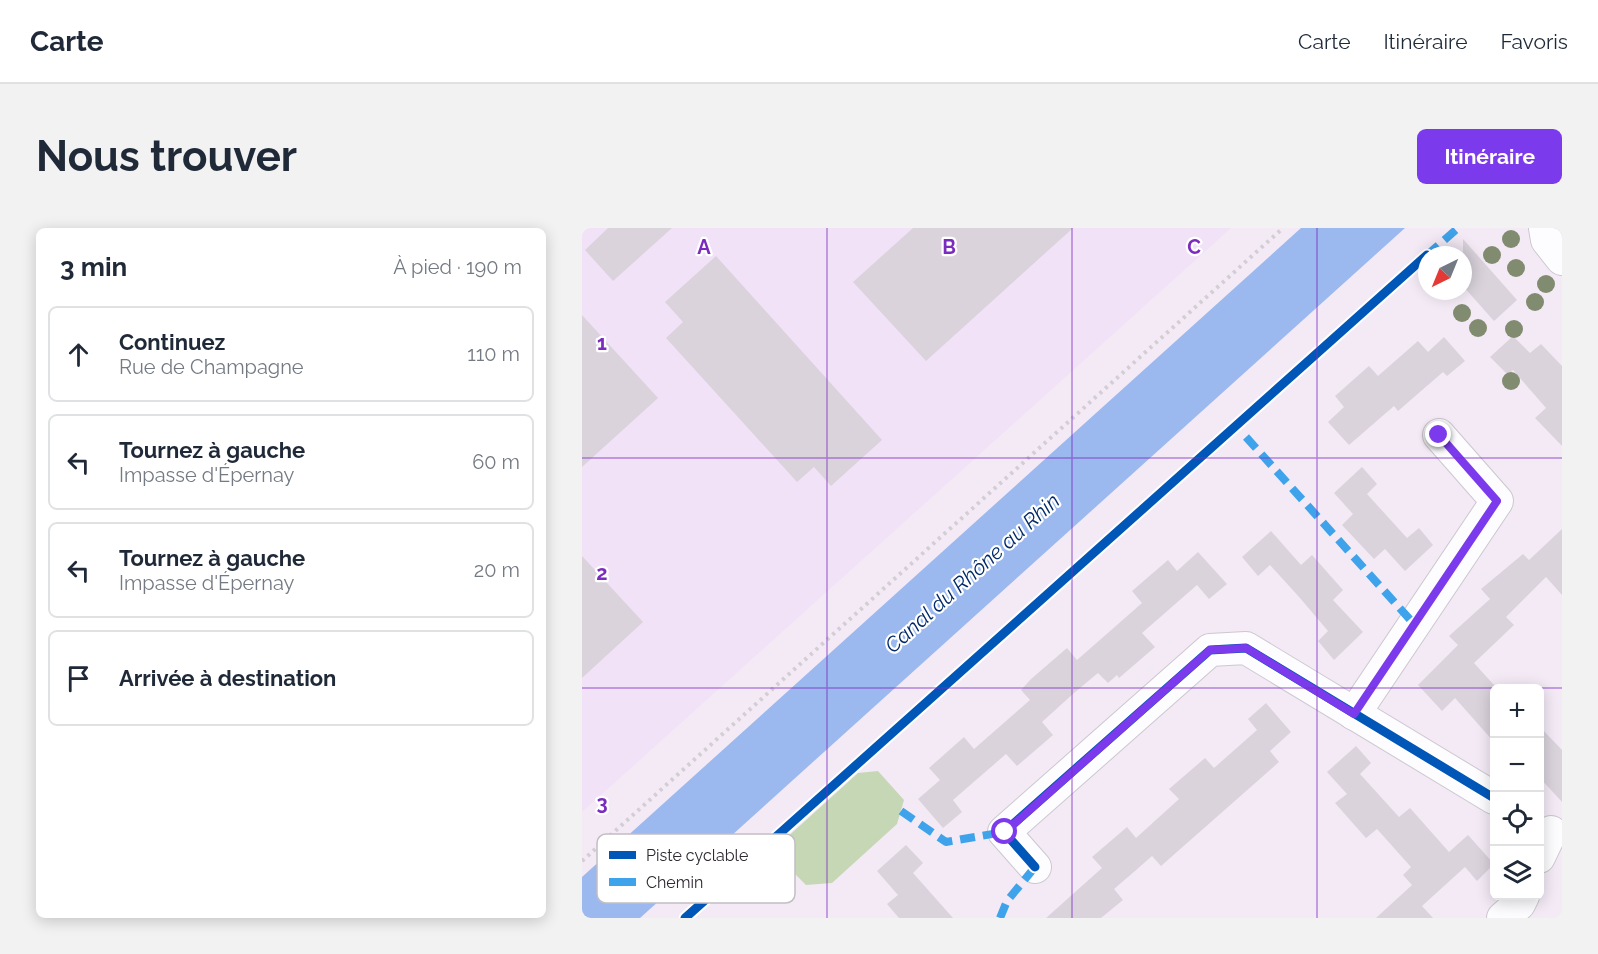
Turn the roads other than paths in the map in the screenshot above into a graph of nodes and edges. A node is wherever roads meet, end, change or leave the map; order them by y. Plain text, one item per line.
1 (1545, 228) edge
2 (1562, 259) edge
3 (1439, 435) dead end
4 (1354, 714) junction
5 (1490, 796) edge
6 (1035, 867) dead end
7 (1520, 900) edge
8 (1503, 918) edge

1 - 2 street
3 - 4 street
4 - 5 street
4 - 6 street
7 - 8 street

